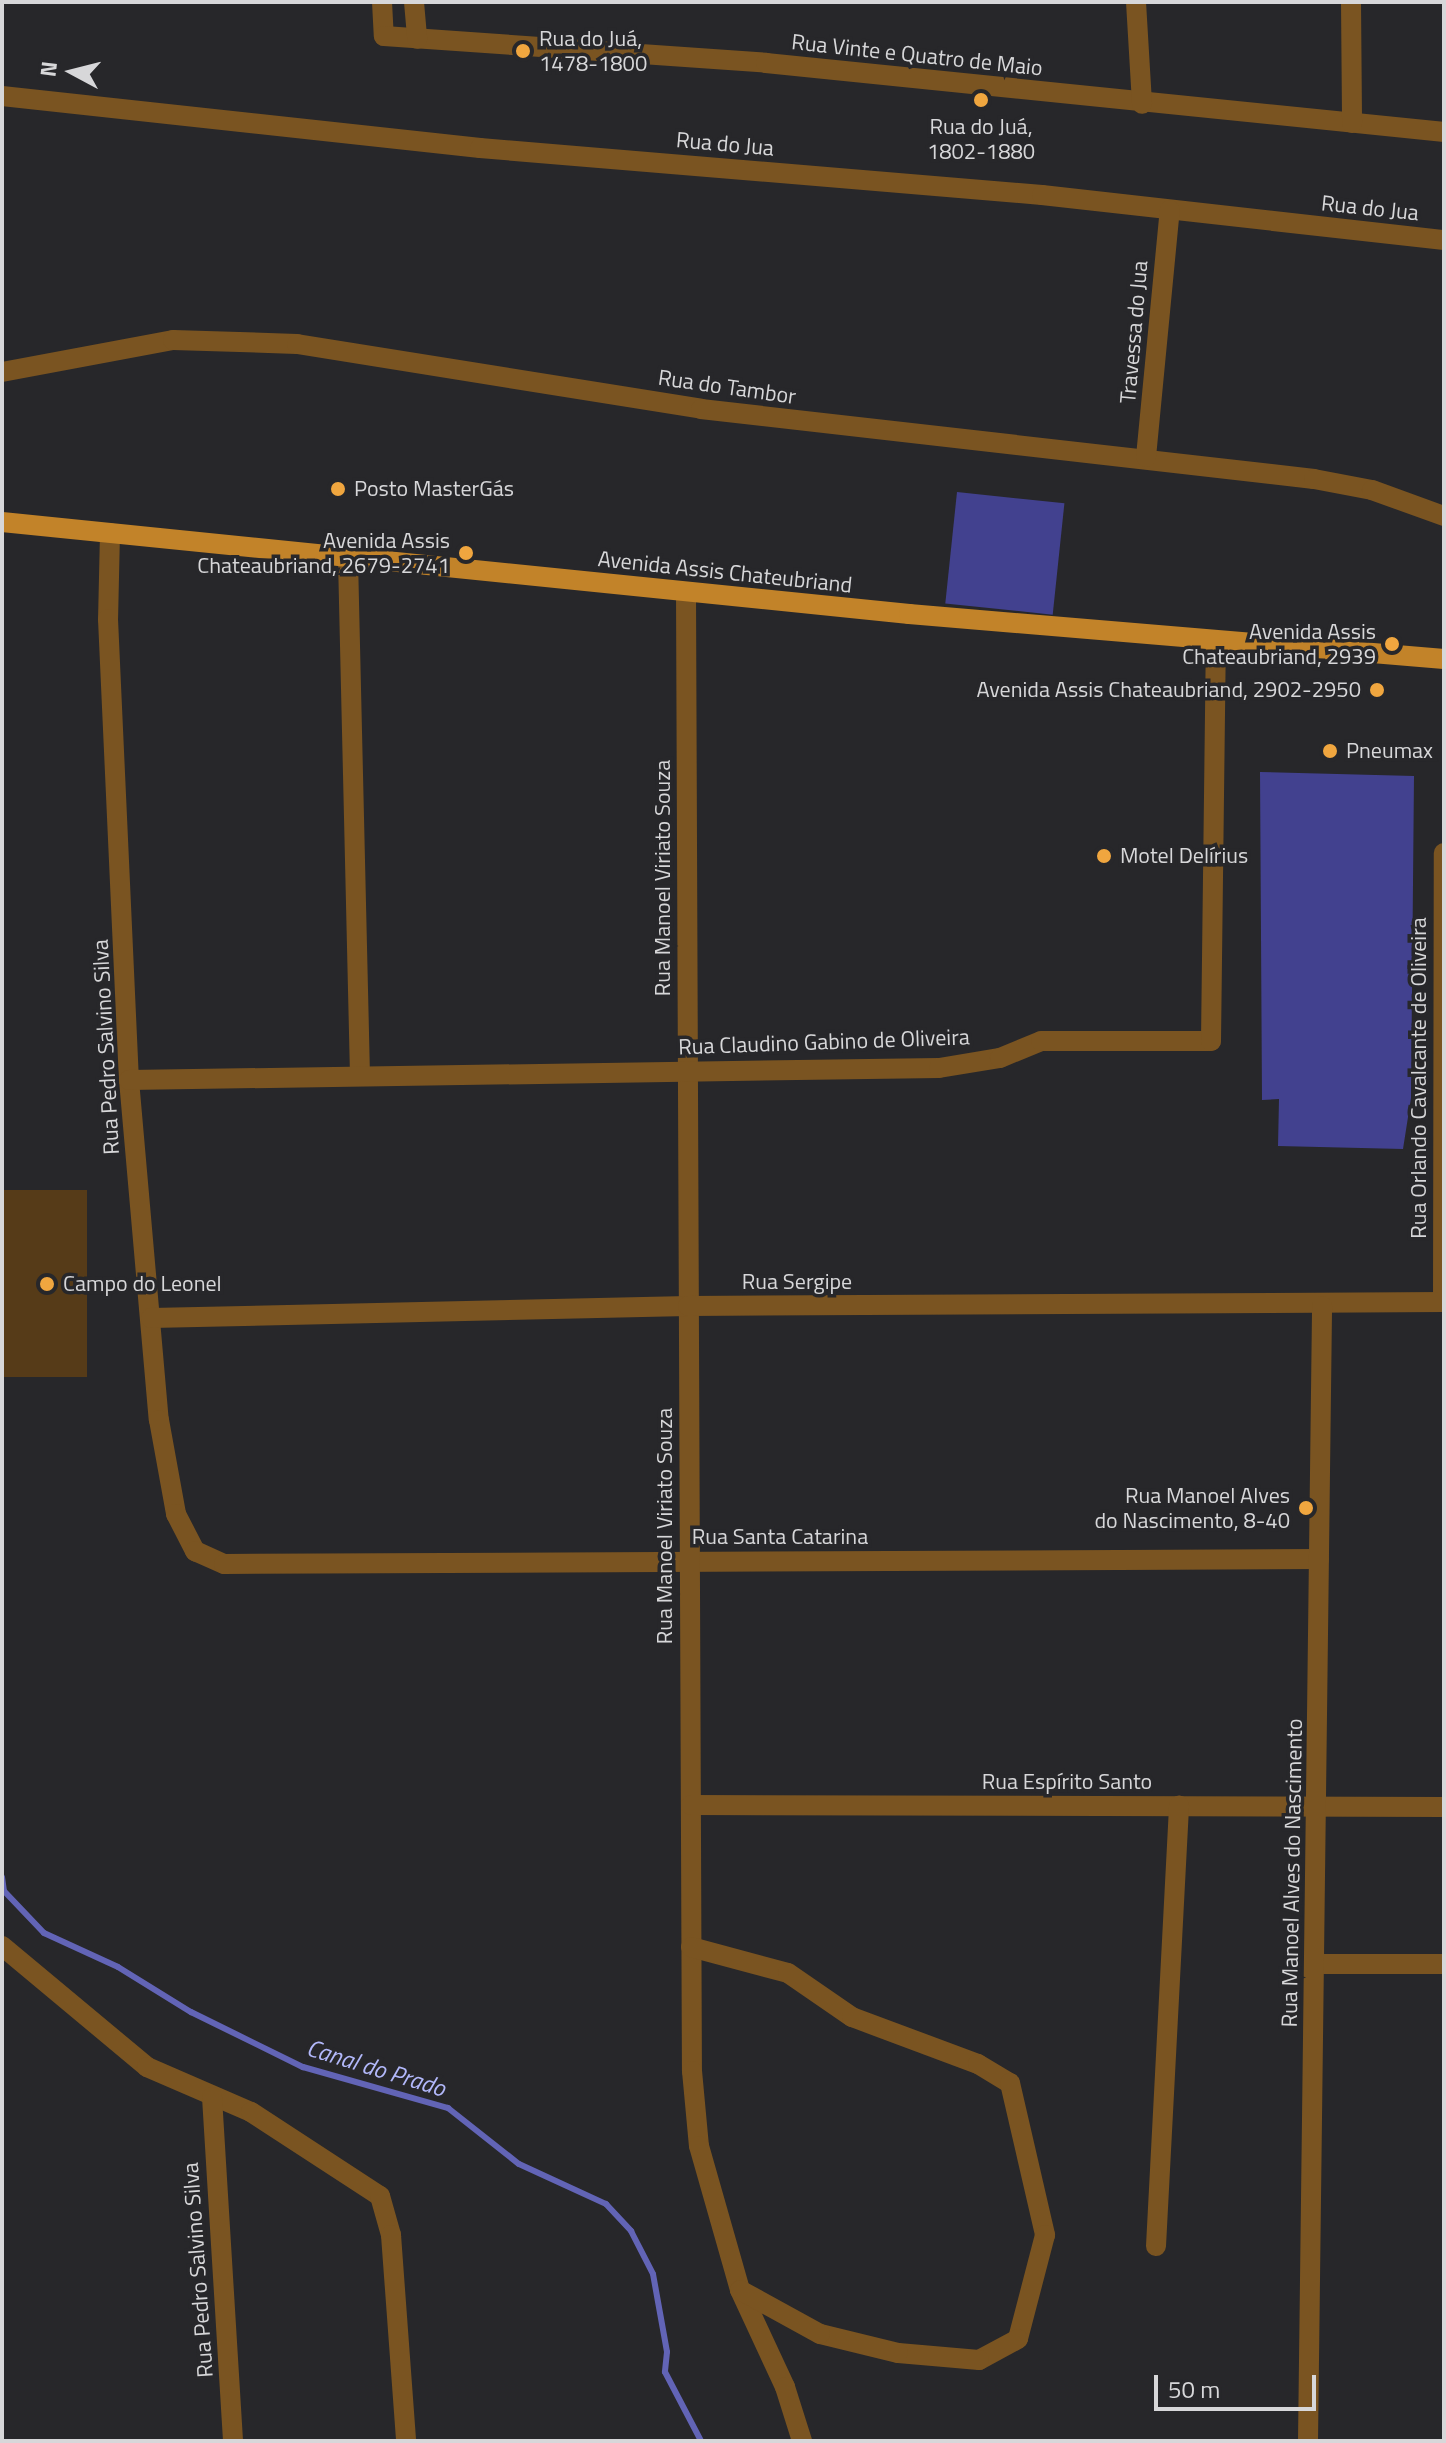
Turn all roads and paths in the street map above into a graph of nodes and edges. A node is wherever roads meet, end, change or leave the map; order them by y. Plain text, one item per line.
1 (382, 2) edge
2 (414, 2) edge
3 (1136, 2) edge
4 (1351, 2) edge
5 (417, 39) junction
6 (2, 96) edge
7 (1142, 104) junction
8 (1352, 123) junction
9 (1444, 132) edge
10 (1170, 210) junction
11 (1444, 240) edge
12 (2, 372) edge
13 (1146, 457) junction
14 (1444, 516) edge
15 (2, 522) edge
16 (110, 533) junction
17 (348, 559) junction
18 (686, 592) junction
19 (1216, 641) junction
20 (1444, 659) edge
21 (1444, 853) edge
22 (688, 1071) junction
23 (360, 1074) junction
24 (129, 1080) junction
25 (1443, 1302) edge
26 (688, 1306) junction
27 (1322, 1306) junction
28 (151, 1318) junction
29 (195, 1551) joint
30 (1319, 1559) junction
31 (689, 1562) junction
32 (691, 1805) junction
33 (1179, 1806) junction
34 (1317, 1807) junction
35 (1444, 1807) edge
36 (2, 1946) edge
37 (691, 1947) junction
38 (1314, 1964) junction
39 (1444, 1964) edge
40 (212, 2097) junction
41 (1156, 2246) dead end
42 (740, 2290) junction
43 (233, 2441) edge
44 (406, 2441) edge
45 (802, 2441) edge
46 (1308, 2441) edge

1 - 5 street, Rua Vinte e Quatro de Maio
2 - 5 street
3 - 7 street
4 - 8 street
5 - 7 street, Rua Vinte e Quatro de Maio
6 - 10 street, Rua do Jua
7 - 8 street, Rua Vinte e Quatro de Maio
8 - 9 street, Rua Vinte e Quatro de Maio
10 - 11 street, Rua do Jua
10 - 13 street, Travessa do Jua
12 - 13 street, Rua do Tambor
13 - 14 street, Rua do Tambor
15 - 16 main road, Avenida Assis Chateubriand
16 - 17 main road, Avenida Assis Chateubriand
16 - 24 street, Rua Pedro Salvino Silva
17 - 18 main road, Avenida Assis Chateubriand
17 - 23 street
18 - 19 main road, Avenida Assis Chateubriand
18 - 22 street, Rua Manoel Viriato Souza
19 - 20 main road, Avenida Assis Chateubriand
19 - 22 street, Rua Claudino Gabino de Oliveira
21 - 25 street, Rua Orlando Cavalcante de Oliveira
22 - 23 street, Rua Claudino Gabino de Oliveira
22 - 26 street, Rua Manoel Viriato Souza
23 - 24 street, Rua Claudino Gabino de Oliveira
24 - 28 street, Rua Pedro Salvino Silva
25 - 27 street, Rua Sergipe
26 - 27 street, Rua Sergipe
26 - 28 street, Rua Sergipe
26 - 31 street, Rua Manoel Viriato Souza
27 - 30 street, Rua Manoel Alves do Nascimento
28 - 29 street, Rua Pedro Salvino Silva
29 - 31 street, Rua Santa Catarina
30 - 31 street, Rua Santa Catarina
30 - 34 street, Rua Manoel Alves do Nascimento
31 - 32 street, Rua Manoel Viriato Souza
32 - 33 street, Rua Espírito Santo
32 - 37 street, Rua Manoel Viriato Souza
33 - 34 street, Rua Espírito Santo
33 - 41 street
34 - 35 street, Rua Espírito Santo
34 - 38 street, Rua Manoel Alves do Nascimento
36 - 40 street
37 - 42 street, Rua Manoel Viriato Souza
37 - 42 street
38 - 39 street
38 - 46 street, Rua Manoel Alves do Nascimento
40 - 43 street, Rua Pedro Salvino Silva
40 - 44 street
42 - 45 street, Rua Manoel Viriato Souza

